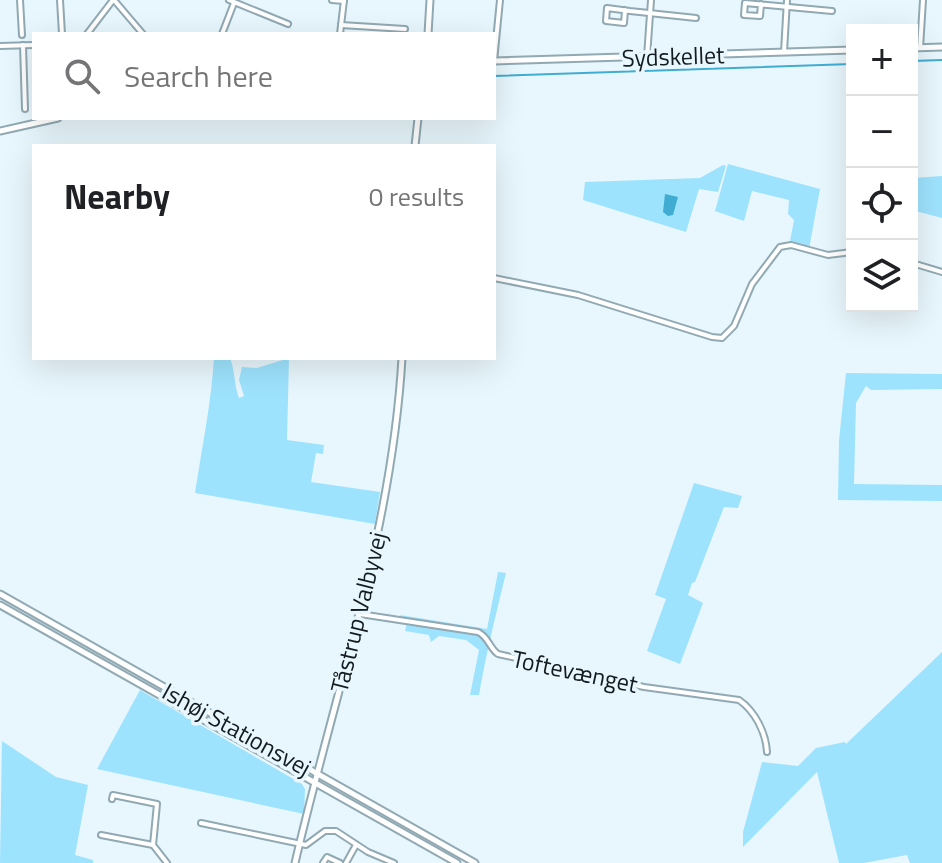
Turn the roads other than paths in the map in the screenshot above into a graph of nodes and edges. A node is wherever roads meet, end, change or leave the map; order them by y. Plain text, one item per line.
1 (20, 0) edge
2 (60, 0) edge
3 (114, 0) edge
4 (332, 0) edge
5 (344, 0) edge
6 (430, 0) edge
7 (500, 0) edge
8 (651, 0) edge
9 (787, 0) edge
10 (923, 0) edge
11 (233, 1) edge
12 (761, 4) junction
13 (786, 7) junction
14 (625, 10) junction
15 (832, 11) dead end
16 (650, 13) junction
17 (696, 18) dead end
18 (288, 24) dead end
19 (341, 25) junction
20 (405, 29) dead end
21 (62, 32) edge
22 (89, 32) edge
23 (142, 32) edge
24 (223, 32) edge
25 (340, 32) edge
26 (428, 32) edge
27 (22, 35) dead end
28 (496, 41) edge
29 (23, 45) junction
30 (32, 45) edge
31 (0, 46) edge
32 (942, 47) edge
33 (920, 48) joint
34 (846, 50) edge
35 (784, 52) junction
36 (647, 57) junction
37 (496, 61) edge
38 (25, 109) dead end
39 (49, 120) edge
40 (418, 120) edge
41 (0, 131) edge
42 (415, 144) edge
43 (846, 253) edge
44 (918, 265) edge
45 (942, 272) edge
46 (496, 278) edge
47 (402, 360) edge
48 (0, 594) edge
49 (0, 605) edge
50 (360, 614) junction
51 (767, 752) dead end
52 (316, 773) junction
53 (314, 782) junction
54 (112, 799) dead end
55 (201, 823) dead end
56 (101, 835) dead end
57 (300, 844) junction
58 (153, 845) junction
59 (356, 845) junction
60 (167, 863) edge
61 (295, 863) edge
62 (323, 863) edge
63 (340, 863) edge
64 (346, 863) edge
65 (394, 863) edge
66 (457, 863) edge
67 (475, 863) edge

1 - 27 street
2 - 21 street
3 - 22 street
3 - 23 street
4 - 5 street
5 - 19 street
6 - 26 main road
7 - 28 street
8 - 16 street
9 - 13 street
10 - 33 street
11 - 18 street
11 - 24 street
12 - 12 street
12 - 13 street
13 - 15 street
13 - 35 street
14 - 14 street
14 - 16 street
16 - 17 street
16 - 36 street
19 - 20 street
19 - 25 street
29 - 30 street
29 - 31 street
29 - 38 street
32 - 33 main road
34 - 35 main road, Sydskellet
35 - 36 main road, Sydskellet
36 - 37 main road, Sydskellet
39 - 41 main road
40 - 42 main road
43 - 46 street
44 - 45 street
47 - 50 main road, Tåstrup Valbyvej
48 - 52 main road, Ishøj Stationsvej
49 - 53 main road, Ishøj Stationsvej
50 - 51 street, Toftevænget
50 - 52 main road, Tåstrup Valbyvej
52 - 53 main road, Tåstrup Valbyvej
52 - 67 main road, Ishøj Stationsvej
53 - 57 main road, Tåstrup Valbyvej
53 - 66 main road, Ishøj Stationsvej
54 - 58 street
55 - 57 street
56 - 58 street
57 - 59 street
57 - 61 main road, Tåstrup Valbyvej
58 - 60 street
59 - 64 street
59 - 65 street
62 - 63 street

